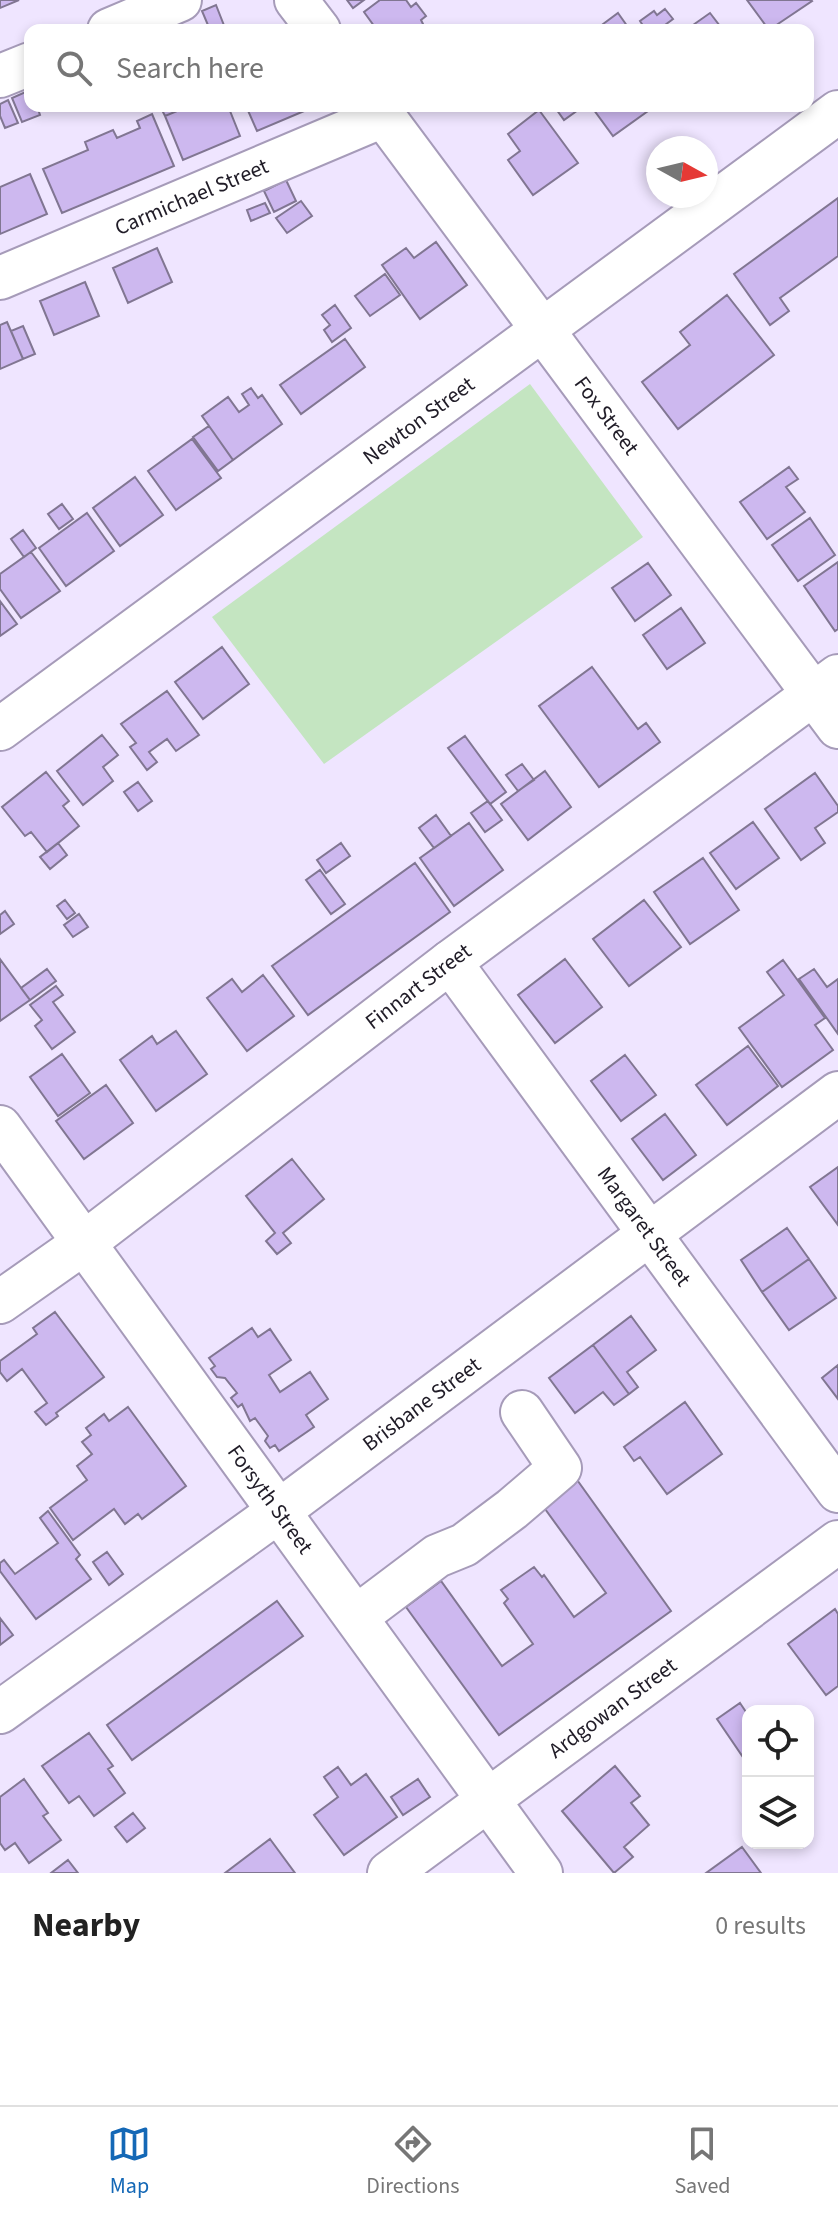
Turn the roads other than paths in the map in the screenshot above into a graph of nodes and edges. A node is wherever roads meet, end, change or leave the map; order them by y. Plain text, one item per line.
1 (180, 0) edge
2 (296, 0) edge
3 (123, 24) edge
4 (314, 24) edge
5 (24, 66) edge
6 (0, 76) edge
7 (378, 112) edge
8 (381, 112) edge
9 (838, 112) edge
10 (0, 278) edge
11 (543, 329) junction
12 (826, 685) edge
13 (838, 727) edge
14 (0, 729) edge
15 (450, 962) junction
16 (838, 1093) edge
17 (0, 1127) edge
18 (650, 1235) junction
19 (84, 1243) junction
20 (0, 1302) edge
21 (522, 1412) dead end
22 (838, 1491) edge
23 (279, 1511) junction
24 (838, 1542) edge
25 (356, 1617) junction
26 (0, 1712) edge
27 (487, 1800) junction
28 (389, 1873) edge
29 (541, 1873) edge

1 - 3 street
2 - 4 street
5 - 6 street
7 - 10 street, Carmichael Street
8 - 11 street, Fox Street
9 - 11 street, Newton Street
11 - 12 street, Fox Street
11 - 14 street, Newton Street
12 - 13 street, Fox Street
12 - 15 street, Finnart Street
15 - 18 street, Margaret Street
15 - 19 street, Finnart Street
16 - 18 street, Brisbane Street
17 - 19 street, Forsyth Street
18 - 22 street, Margaret Street
18 - 23 street, Brisbane Street
19 - 20 street, Finnart Street
19 - 23 street, Forsyth Street
21 - 25 street
23 - 25 street, Forsyth Street
23 - 26 street, Brisbane Street
24 - 27 street, Ardgowan Street
25 - 27 street, Forsyth Street
27 - 28 street, Ardgowan Street
27 - 29 street, Forsyth Street

